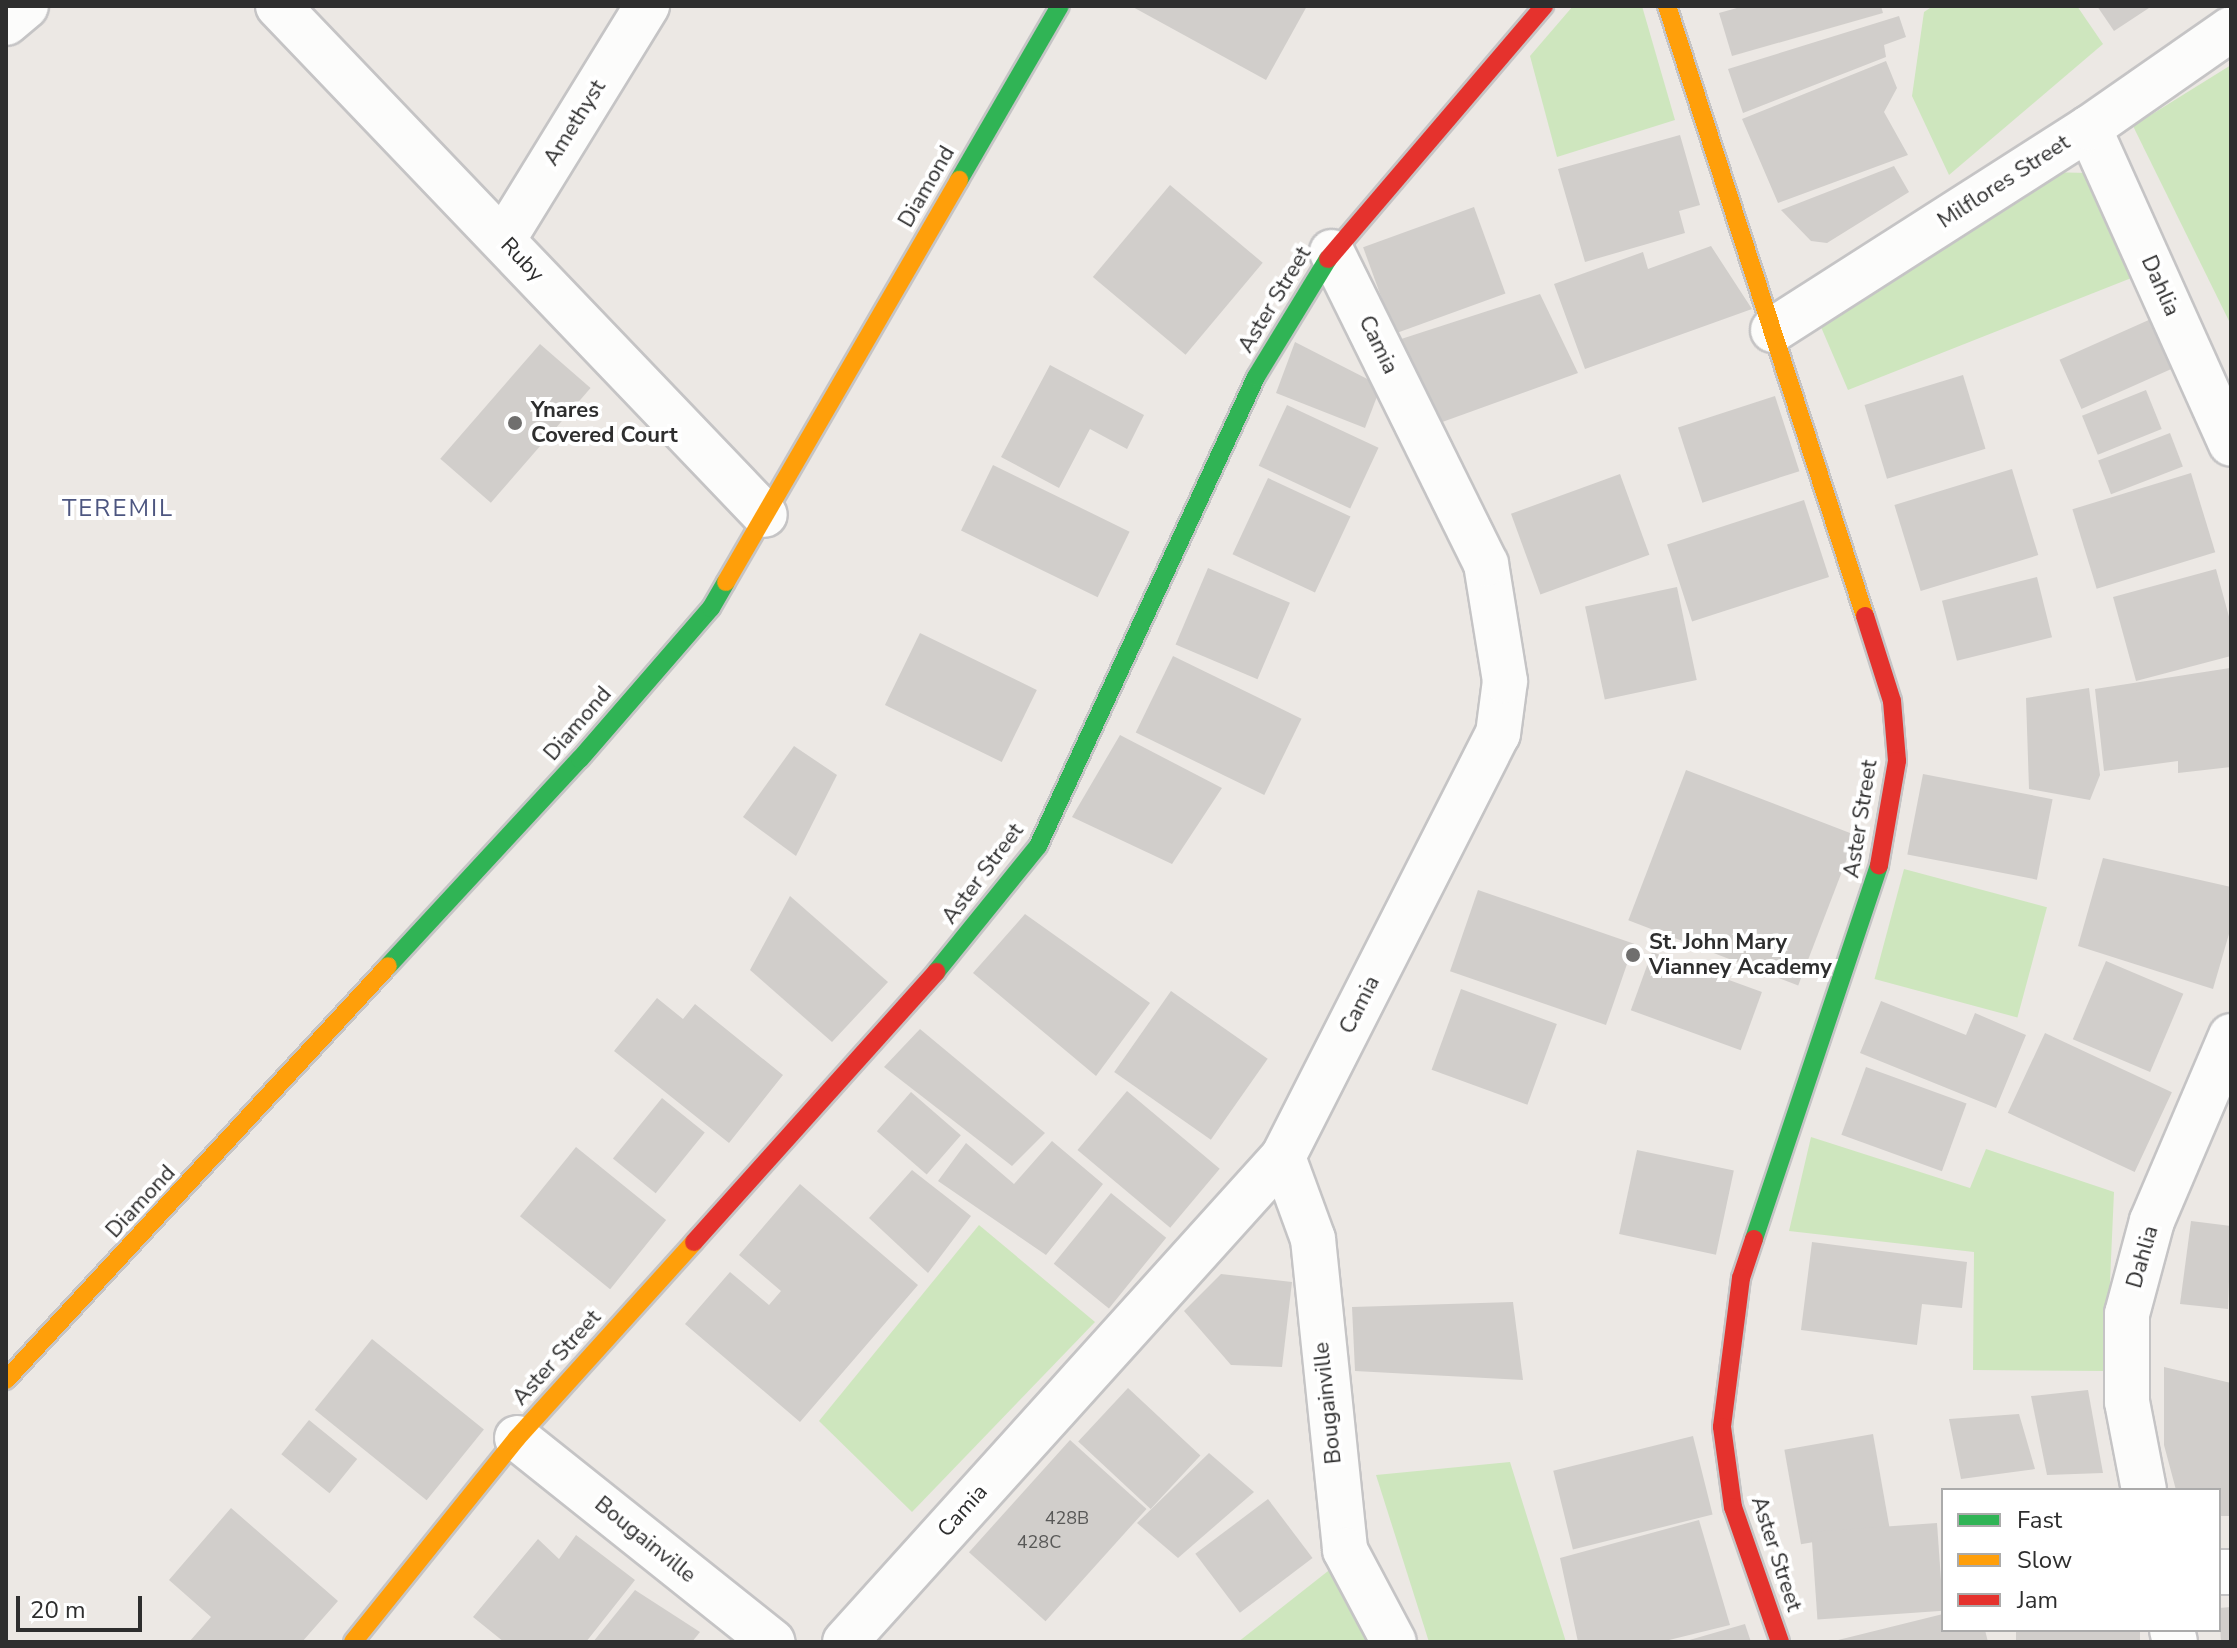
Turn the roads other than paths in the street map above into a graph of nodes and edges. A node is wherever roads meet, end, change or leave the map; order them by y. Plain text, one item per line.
1 (26, 6) edge
2 (278, 6) edge
3 (647, 6) edge
4 (1060, 6) edge
5 (1544, 6) edge
6 (1667, 6) edge
7 (6, 23) edge
8 (2231, 29) edge
9 (2089, 128) junction
10 (503, 240) junction
11 (1332, 252) junction
12 (1773, 330) junction
13 (2231, 444) edge
14 (765, 515) junction
15 (2231, 1036) edge
16 (1283, 1157) junction
17 (6, 1380) edge
18 (517, 1438) junction
19 (2144, 1488) edge
20 (353, 1642) edge
21 (773, 1642) edge
22 (845, 1642) edge
23 (1394, 1642) edge
24 (1780, 1642) edge

1 - 7 street
2 - 10 street, Ruby
3 - 10 street, Amethyst
4 - 14 street, Diamond
5 - 11 street, Aster Street
6 - 12 street, Aster Street
8 - 9 street, Milflores Street
9 - 12 street, Milflores Street
9 - 13 street, Dahlia
10 - 14 street, Ruby
11 - 16 street, Camia
11 - 18 street, Aster Street
12 - 24 street, Aster Street
14 - 17 street, Diamond
15 - 19 street, Dahlia
16 - 22 street, Camia
16 - 23 street, Bougainville
18 - 20 street, Aster Street
18 - 21 street, Bougainville

